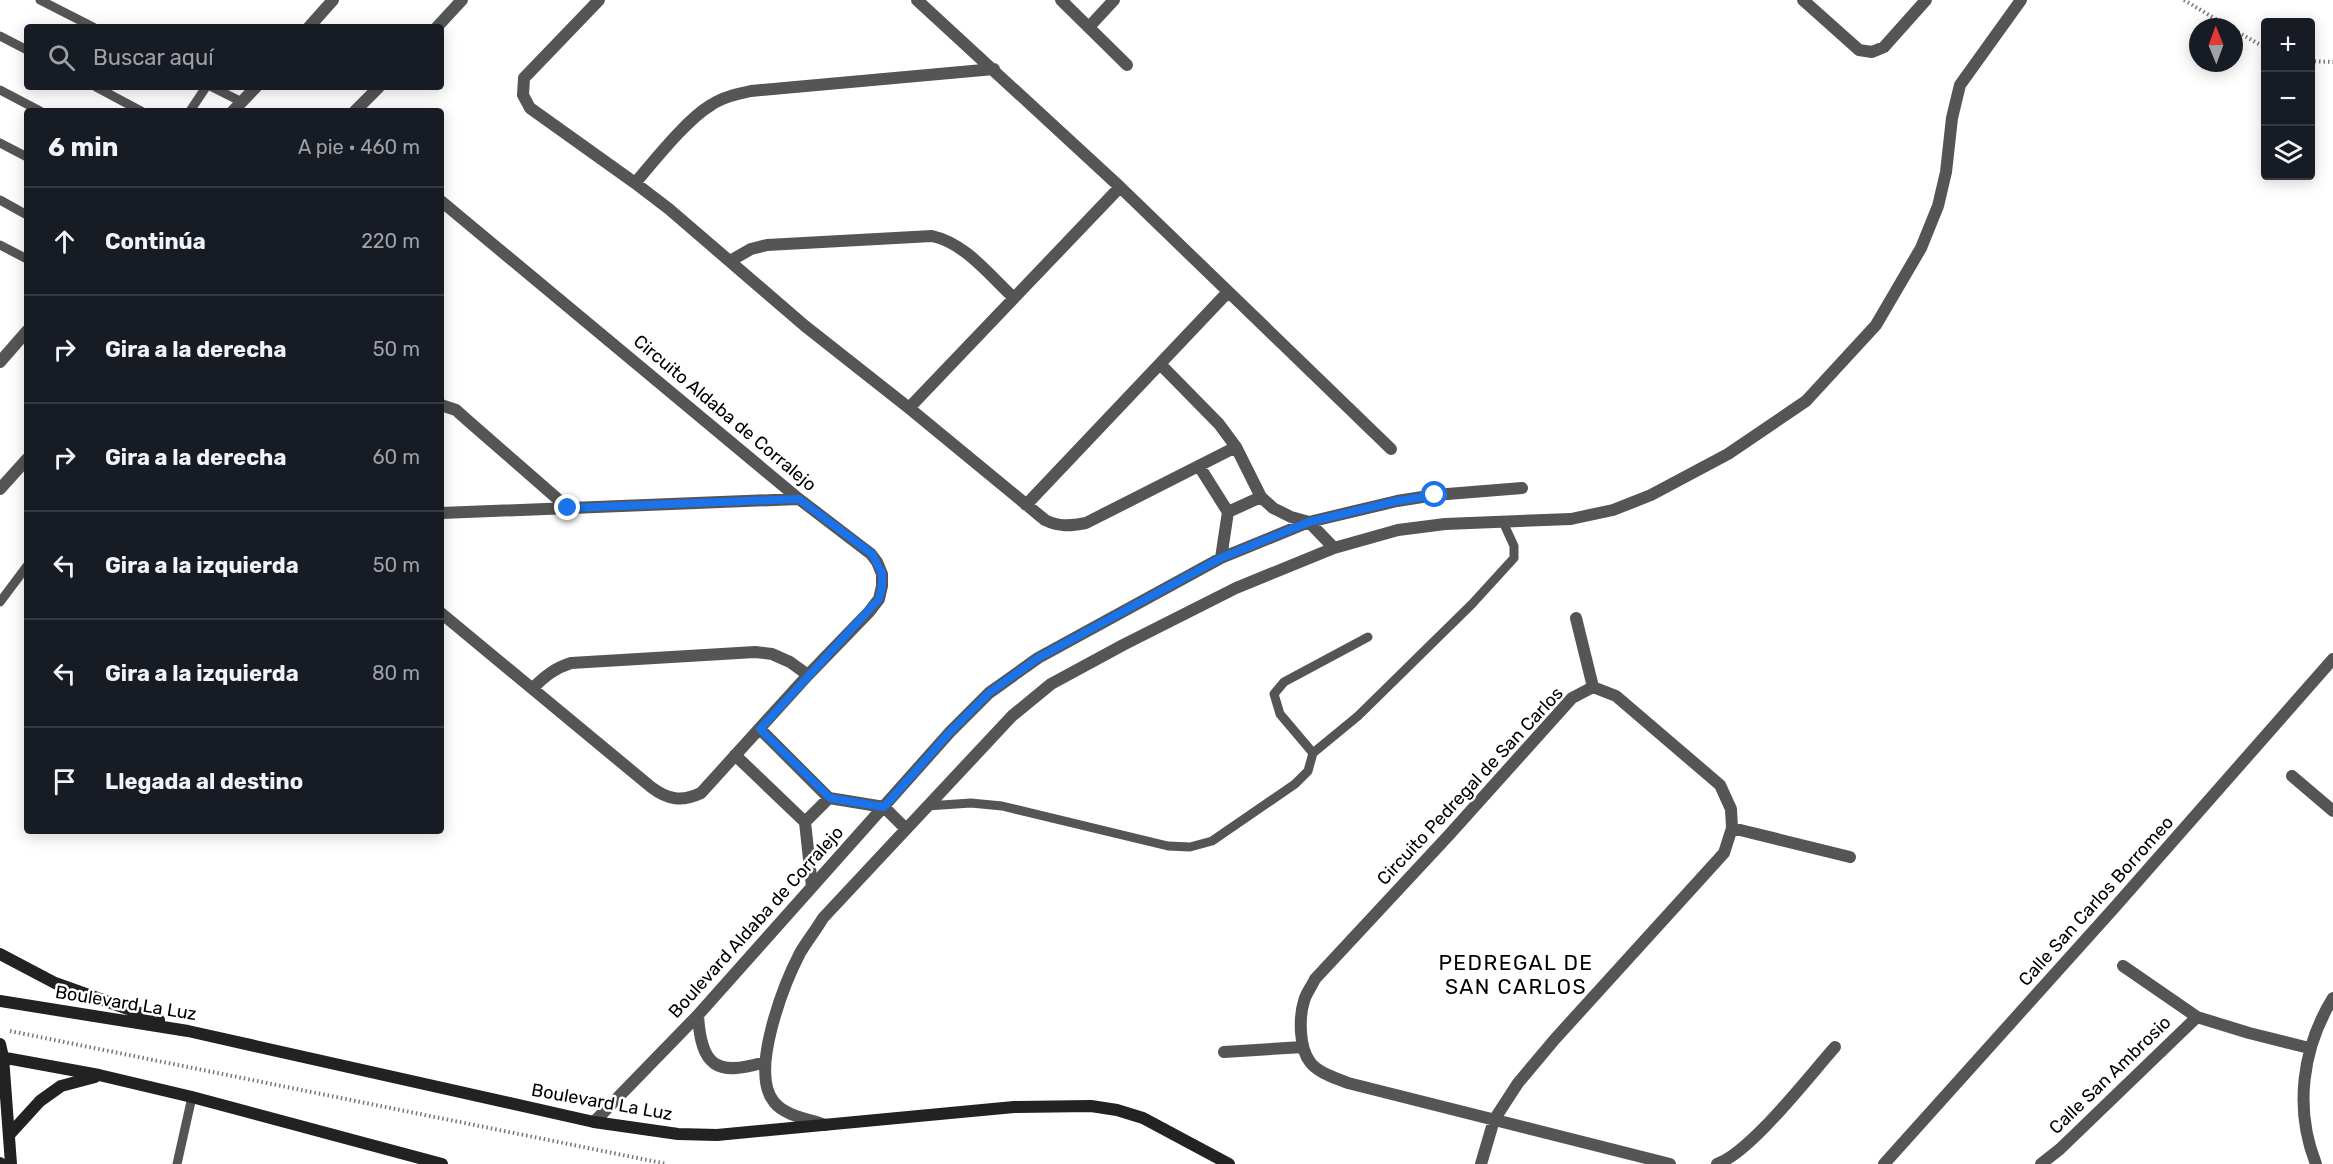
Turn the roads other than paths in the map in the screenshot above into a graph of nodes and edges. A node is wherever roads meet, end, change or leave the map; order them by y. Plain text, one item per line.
1 (40, 0) edge
2 (333, 0) edge
3 (462, 0) edge
4 (599, 0) edge
5 (917, 0) edge
6 (1061, 0) edge
7 (1114, 0) edge
8 (1803, 0) edge
9 (1926, 0) edge
10 (2021, 0) edge
11 (87, 24) edge
12 (312, 24) edge
13 (440, 24) edge
14 (1089, 27) junction
15 (0, 36) edge
16 (24, 48) edge
17 (1127, 65) dead end
18 (994, 69) junction
19 (0, 90) edge
20 (102, 90) edge
21 (204, 90) edge
22 (218, 90) edge
23 (253, 90) edge
24 (376, 90) edge
25 (242, 102) junction
26 (34, 108) edge
27 (135, 108) edge
28 (192, 108) edge
29 (236, 108) edge
30 (358, 108) edge
31 (0, 143) edge
32 (24, 155) edge
33 (635, 183) junction
34 (1120, 187) junction
35 (0, 200) edge
36 (444, 203) edge
37 (24, 213) edge
38 (0, 245) edge
39 (24, 257) edge
40 (730, 261) junction
41 (1228, 292) junction
42 (1014, 298) junction
43 (24, 334) edge
44 (0, 362) edge
45 (1160, 364) junction
46 (444, 406) edge
47 (909, 408) junction
48 (1236, 447) junction
49 (1391, 449) dead end
50 (24, 462) edge
51 (1199, 466) junction
52 (1522, 488) dead end
53 (0, 489) edge
54 (1261, 497) junction
55 (799, 499) junction
56 (1026, 505) junction
57 (568, 508) junction
58 (1228, 512) junction
59 (444, 513) edge
60 (1309, 522) junction
61 (1503, 522) junction
62 (1334, 548) junction
63 (1221, 558) junction
64 (24, 570) edge
65 (0, 602) edge
66 (444, 614) edge
67 (1576, 618) dead end
68 (1368, 637) dead end
69 (2333, 659) edge
70 (808, 675) junction
71 (1593, 687) junction
72 (533, 688) junction
73 (760, 729) junction
74 (1313, 753) junction
75 (735, 755) junction
76 (2292, 776) dead end
77 (830, 798) junction
78 (927, 806) junction
79 (884, 807) junction
80 (2333, 812) edge
81 (805, 822) junction
82 (1732, 828) junction
83 (906, 829) junction
84 (1850, 857) dead end
85 (812, 887) junction
86 (0, 954) edge
87 (2123, 966) dead end
88 (2333, 998) edge
89 (0, 1001) edge
90 (698, 1015) junction
91 (2197, 1017) junction
92 (188, 1031) junction
93 (0, 1044) edge
94 (1304, 1047) junction
95 (1835, 1047) dead end
96 (2309, 1048) junction
97 (1224, 1052) dead end
98 (2, 1057) edge
99 (765, 1062) junction
100 (99, 1075) junction
101 (192, 1097) junction
102 (1494, 1120) junction
103 (594, 1122) junction
104 (829, 1126) junction
105 (9, 1135) junction
106 (11, 1164) edge
107 (177, 1164) edge
108 (442, 1164) edge
109 (1229, 1164) edge
110 (1481, 1164) edge
111 (1670, 1164) edge
112 (1717, 1164) edge
113 (1884, 1164) edge
114 (2041, 1164) edge
115 (2316, 1164) edge

1 - 11 lane
2 - 12 street
3 - 13 street
4 - 33 street
5 - 18 street
6 - 14 street
7 - 14 street
8 - 9 street
10 - 61 street
14 - 17 street
15 - 16 lane
18 - 33 street
18 - 34 street
19 - 26 lane
20 - 27 lane
21 - 28 lane
22 - 25 lane
23 - 25 street
24 - 30 street
25 - 29 street
31 - 32 lane
33 - 40 street
34 - 41 street
34 - 42 street
35 - 37 lane
36 - 55 street, Circuito Aldaba de Corralejo
38 - 39 lane
40 - 42 street
40 - 47 street
41 - 45 street
41 - 49 street
42 - 47 street
43 - 44 street
45 - 48 street
45 - 56 street
46 - 57 street
47 - 56 street
48 - 51 street
48 - 54 street
50 - 53 street
51 - 56 street
51 - 58 street
52 - 60 street, Boulevard Aldaba de Corralejo
54 - 58 street
54 - 60 street
55 - 57 street
55 - 70 street, Circuito Aldaba de Corralejo
57 - 59 street
58 - 63 street
60 - 62 street
60 - 63 street, Boulevard Aldaba de Corralejo
61 - 62 street
61 - 74 lane
62 - 78 street
63 - 79 street, Boulevard Aldaba de Corralejo
64 - 65 lane
66 - 72 street, Circuito Aldaba de Corralejo
67 - 71 street
68 - 74 lane
69 - 113 street, Calle San Carlos Borromeo
70 - 72 street
70 - 73 street, Circuito Aldaba de Corralejo
71 - 82 street
71 - 94 street, Circuito Pedregal de San Carlos
72 - 75 street, Circuito Aldaba de Corralejo
73 - 75 street, Circuito Aldaba de Corralejo
73 - 77 street
74 - 78 lane
75 - 81 street
76 - 80 street
77 - 79 street
77 - 81 street
78 - 83 street
79 - 83 street
79 - 85 street, Boulevard Aldaba de Corralejo
81 - 85 street
82 - 84 street
82 - 102 street
83 - 99 street
85 - 90 street, Boulevard Aldaba de Corralejo
86 - 92 main road
87 - 91 street
88 - 96 street
89 - 92 main road, Boulevard La Luz
90 - 99 street
90 - 103 street, Boulevard Aldaba de Corralejo
91 - 96 street, Calle San Ambrosio
91 - 114 street, Calle San Ambrosio
92 - 103 main road, Boulevard La Luz
93 - 98 main road
94 - 97 street
94 - 102 street
95 - 112 street
96 - 115 street
98 - 100 main road
98 - 105 main road
99 - 104 street
100 - 101 main road
100 - 105 main road
101 - 107 lane
101 - 108 main road
102 - 110 street
102 - 111 street
103 - 104 main road, Boulevard La Luz
104 - 109 main road, Boulevard La Luz
105 - 106 main road

